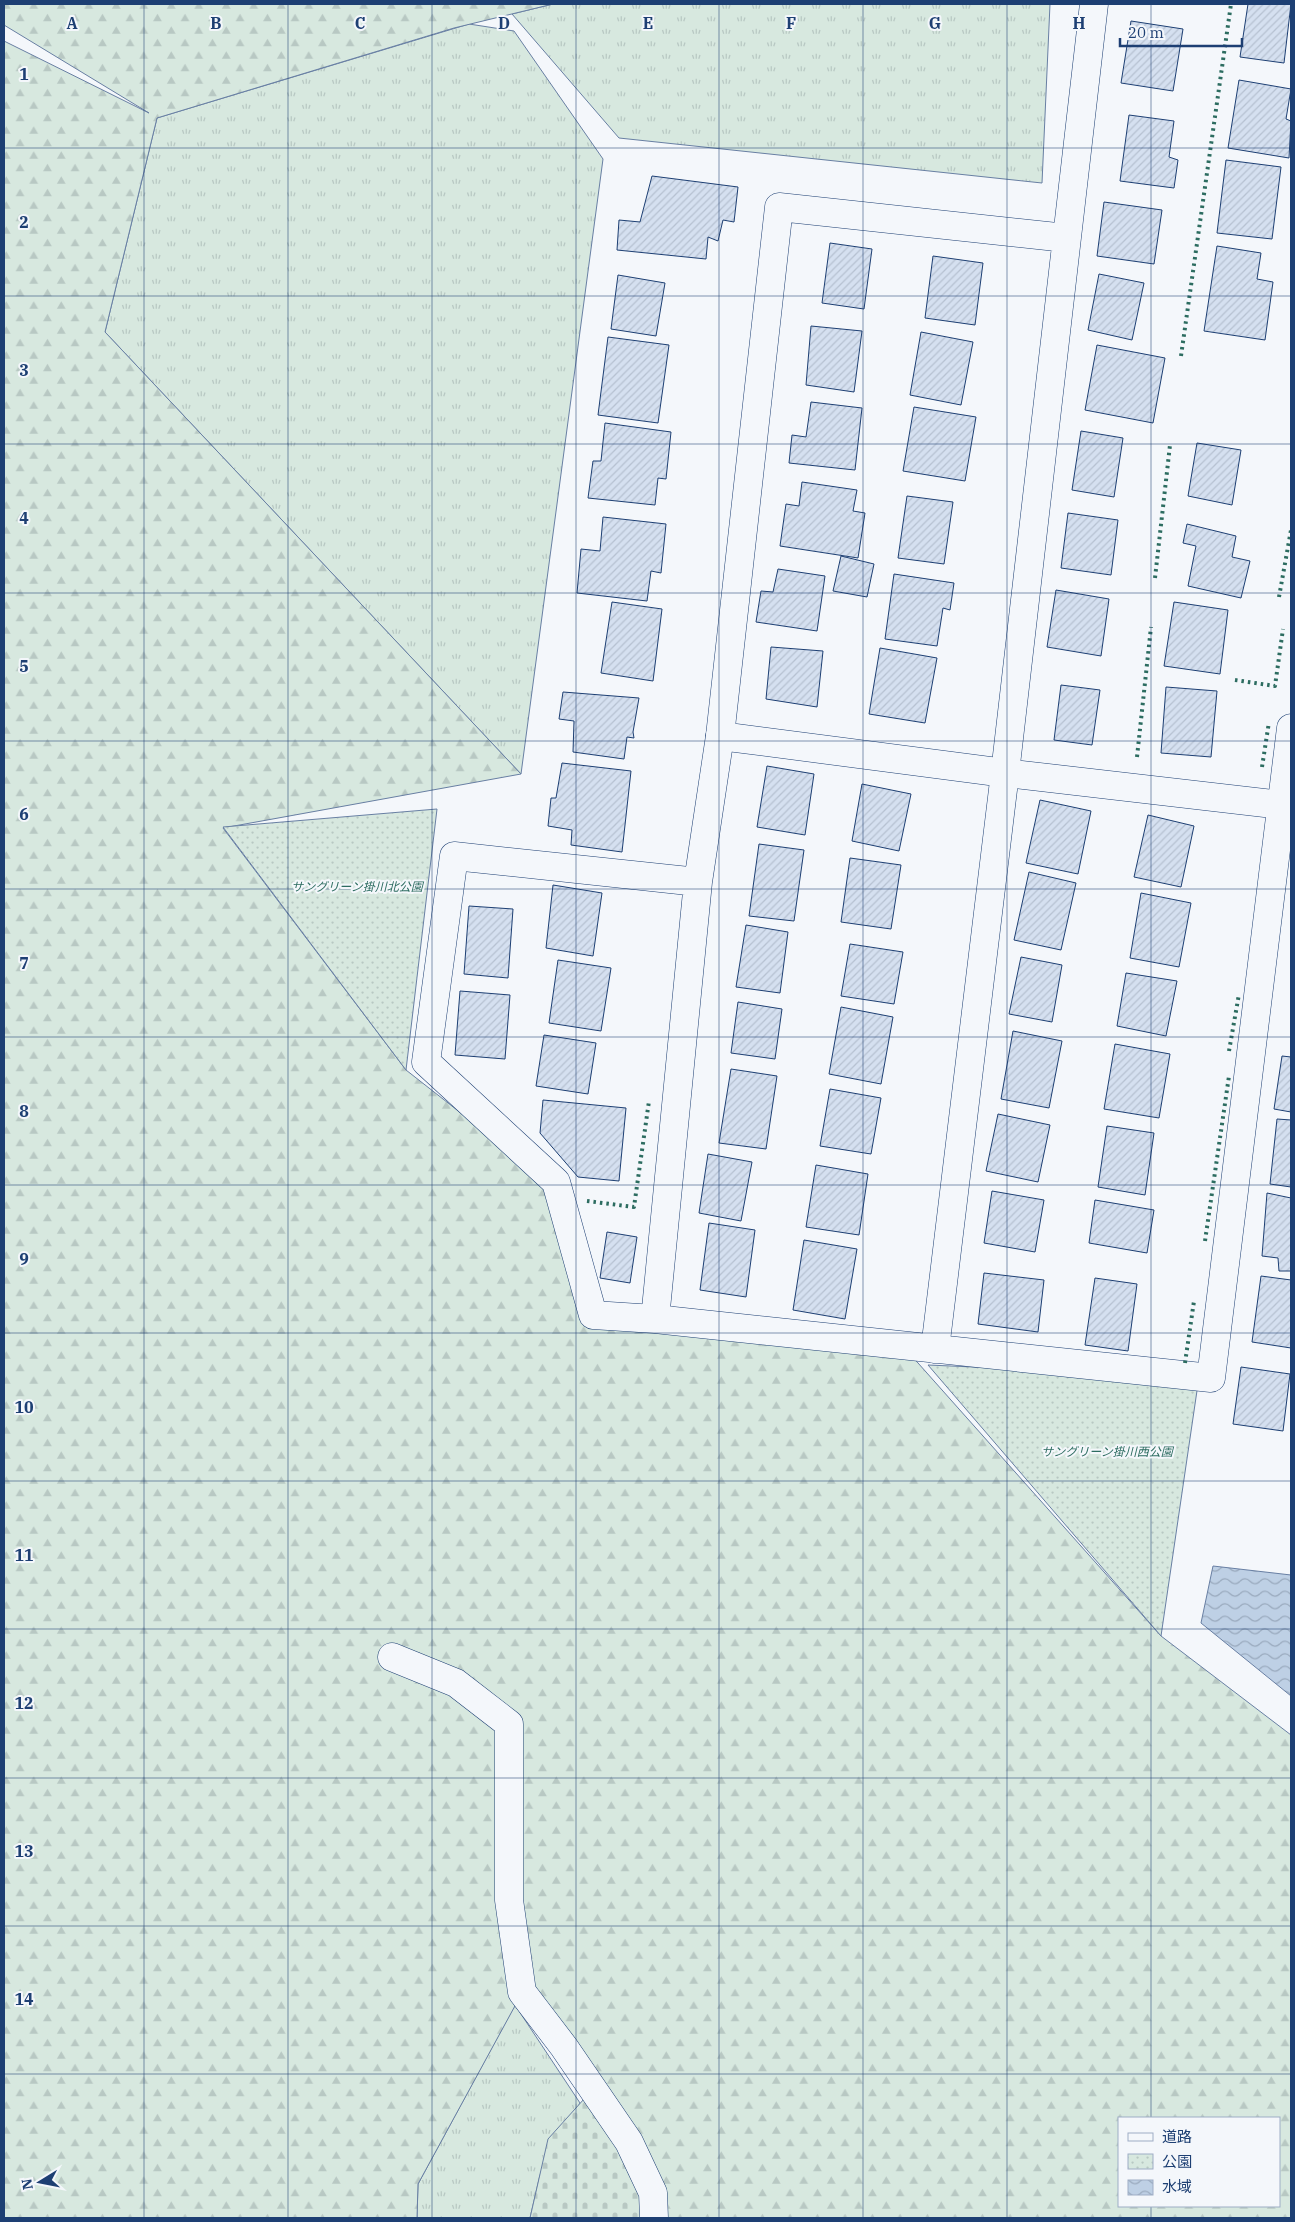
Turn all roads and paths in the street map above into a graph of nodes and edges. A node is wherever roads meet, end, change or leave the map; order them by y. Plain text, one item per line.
1 (1094, 4) edge
2 (1066, 238) junction
3 (1291, 728) edge
4 (720, 736) junction
5 (1005, 773) junction
6 (1286, 806) edge
7 (698, 882) junction
8 (655, 1319) junction
9 (935, 1349) junction
10 (392, 1657) dead end
11 (654, 2218) edge

1 - 2 street
2 - 4 street
2 - 5 street
3 - 6 street
4 - 5 street
4 - 7 street
5 - 6 street
5 - 9 street
6 - 9 street
7 - 8 street
7 - 8 street
8 - 9 street
10 - 11 street

